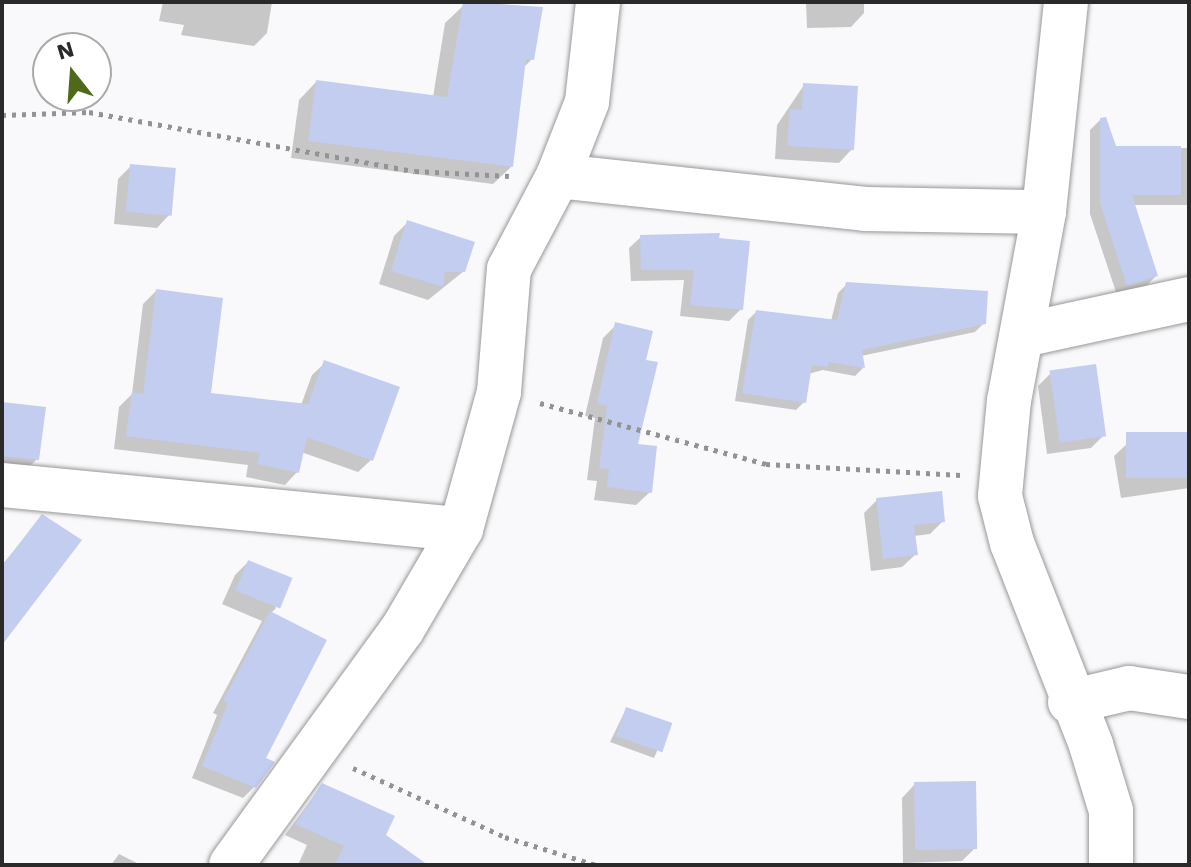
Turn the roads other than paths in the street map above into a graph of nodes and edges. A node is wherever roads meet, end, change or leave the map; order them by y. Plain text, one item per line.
1 (598, 2) edge
2 (1066, 2) edge
3 (558, 176) junction
4 (1044, 212) junction
5 (1189, 299) edge
6 (1023, 335) junction
7 (2, 485) edge
8 (461, 529) junction
9 (1189, 697) edge
10 (1070, 702) junction
11 (231, 865) edge
12 (1111, 865) edge

1 - 3 street
2 - 4 street
3 - 4 street
3 - 8 street
4 - 6 street
5 - 6 street
6 - 10 street
7 - 8 street
8 - 11 street
9 - 10 street
10 - 12 street

